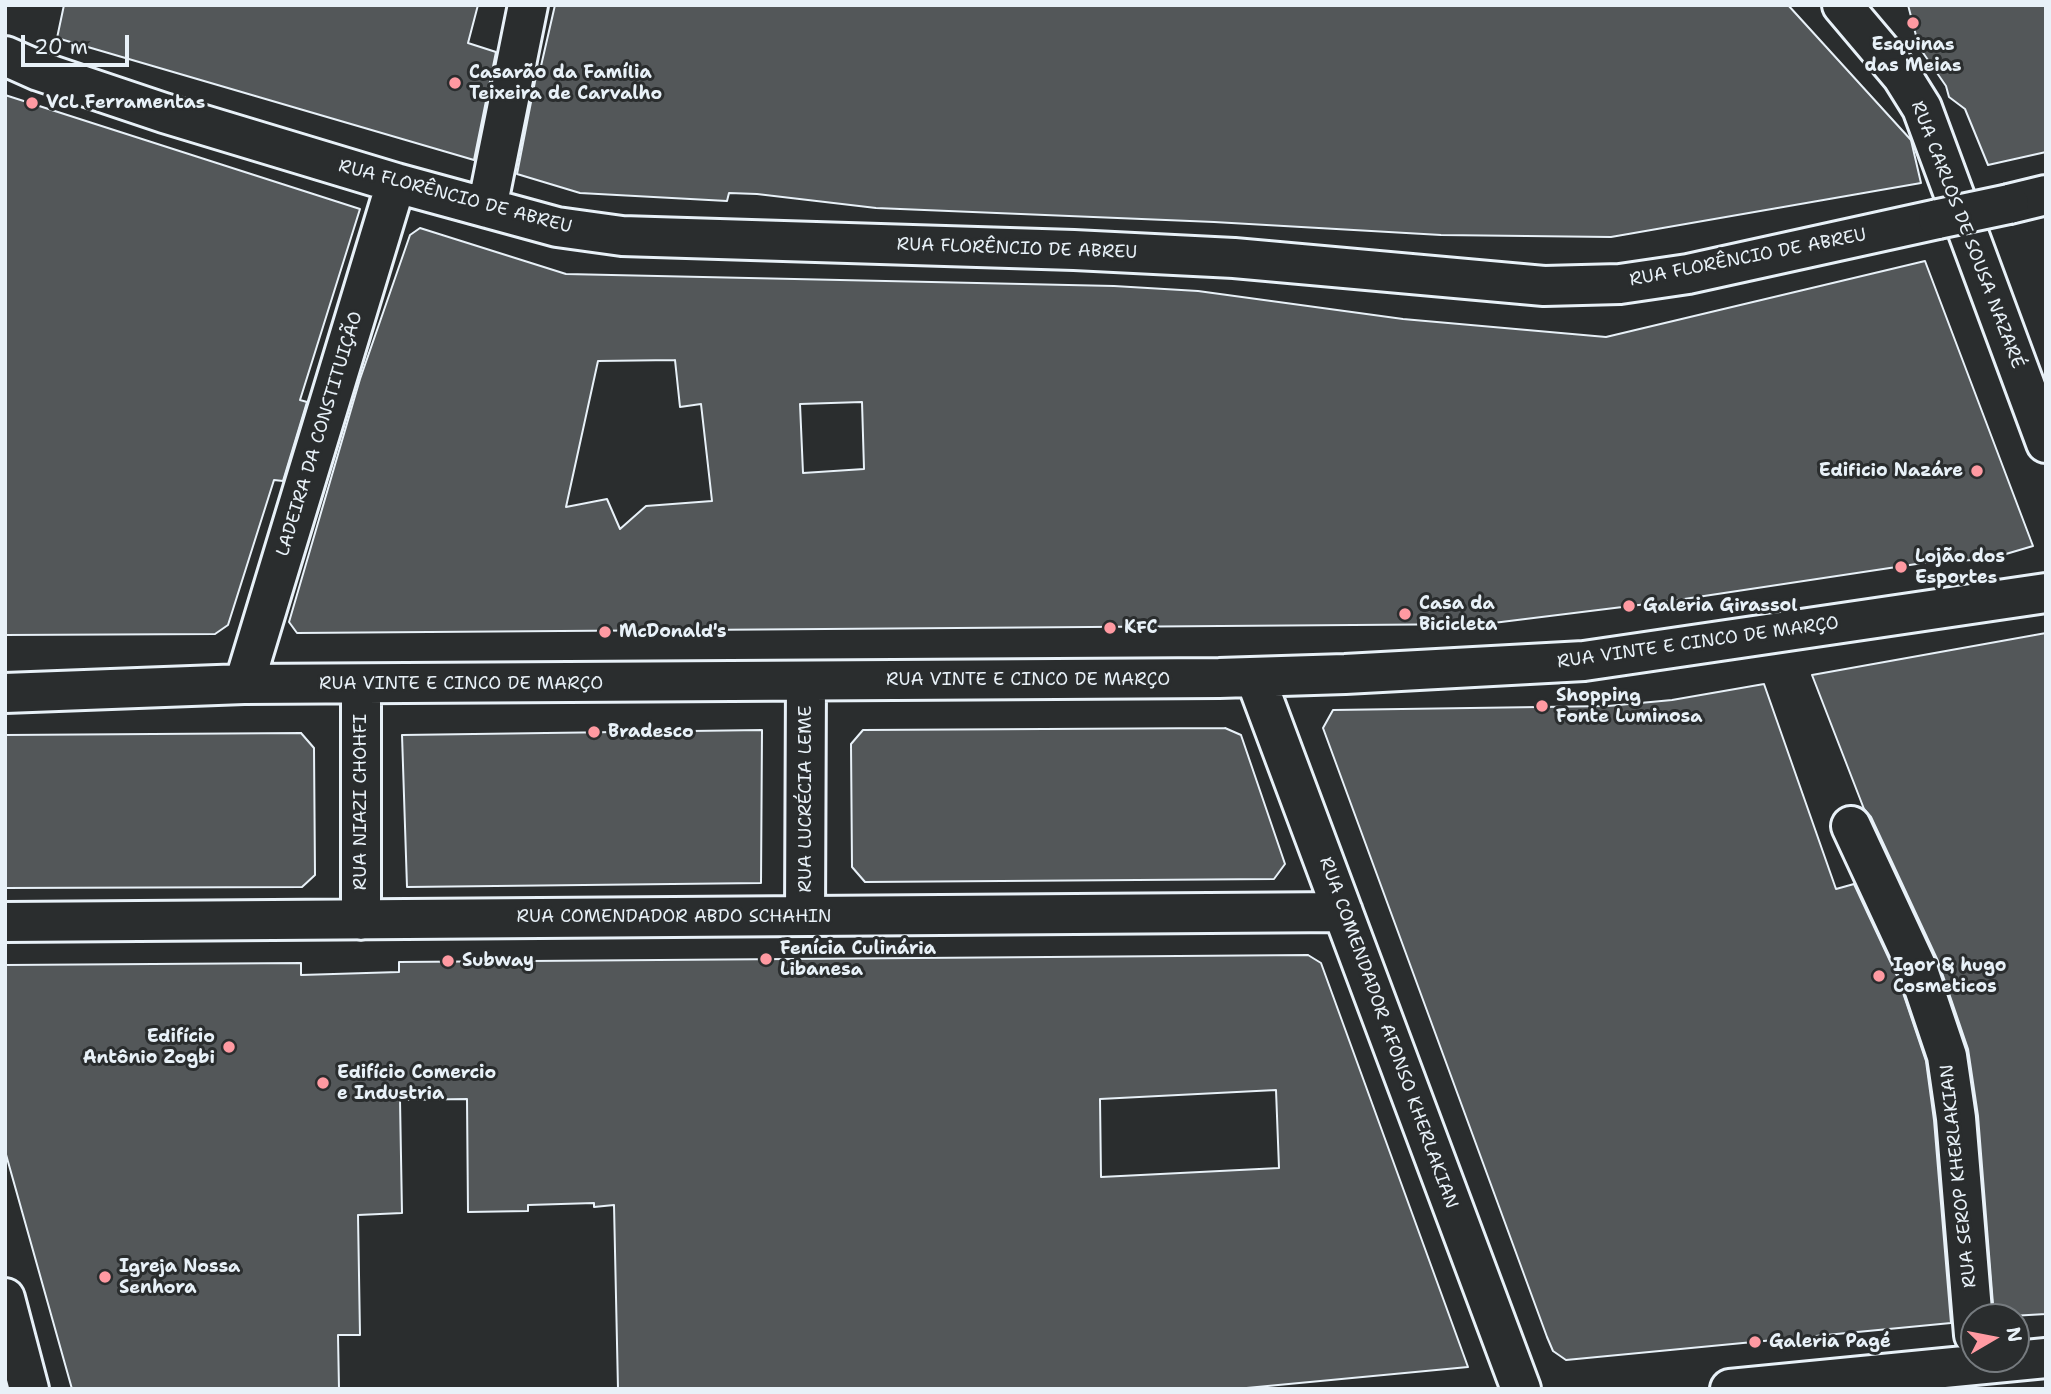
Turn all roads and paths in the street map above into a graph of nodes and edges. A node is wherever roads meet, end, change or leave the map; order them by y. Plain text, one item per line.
1 (528, 5) edge
2 (1842, 5) edge
3 (5, 56) edge
4 (396, 183) junction
5 (2046, 195) edge
6 (487, 208) junction
7 (2046, 443) edge
8 (2046, 593) edge
9 (1255, 677) junction
10 (806, 681) junction
11 (244, 684) junction
12 (361, 684) junction
13 (5, 693) edge
14 (1851, 826) dead end
15 (1343, 912) junction
16 (805, 916) junction
17 (361, 920) junction
18 (5, 922) edge
19 (1972, 1303) edge
20 (7, 1309) edge
21 (1960, 1355) edge
22 (29, 1389) edge
23 (1521, 1389) edge
24 (1730, 1389) edge

1 - 6 street
2 - 7 street, RUA CARLOS DE SOUSA NAZARÉ
3 - 4 street, RUA FLORÊNCIO DE ABREU
4 - 6 street, RUA FLORÊNCIO DE ABREU
4 - 11 street, LADEIRA DA CONSTITUIÇÃO
5 - 6 street, RUA FLORÊNCIO DE ABREU, bridge
8 - 9 street, RUA VINTE E CINCO DE MARÇO
9 - 10 street, RUA VINTE E CINCO DE MARÇO
9 - 15 street, RUA COMENDADOR AFONSO KHERLAKIAN
10 - 12 street, RUA VINTE E CINCO DE MARÇO
10 - 16 street, RUA LUCRÉCIA LEME
11 - 12 street, RUA VINTE E CINCO DE MARÇO
11 - 13 street, RUA VINTE E CINCO DE MARÇO
12 - 17 street, RUA NIAZI CHOHFI
14 - 19 street, RUA SEROP KHERLAKIAN
15 - 16 street, RUA COMENDADOR ABDO SCHAHIN
15 - 23 street, RUA COMENDADOR AFONSO KHERLAKIAN
16 - 17 street, RUA COMENDADOR ABDO SCHAHIN
17 - 18 street, RUA COMENDADOR ABDO SCHAHIN
20 - 22 street
21 - 24 street

